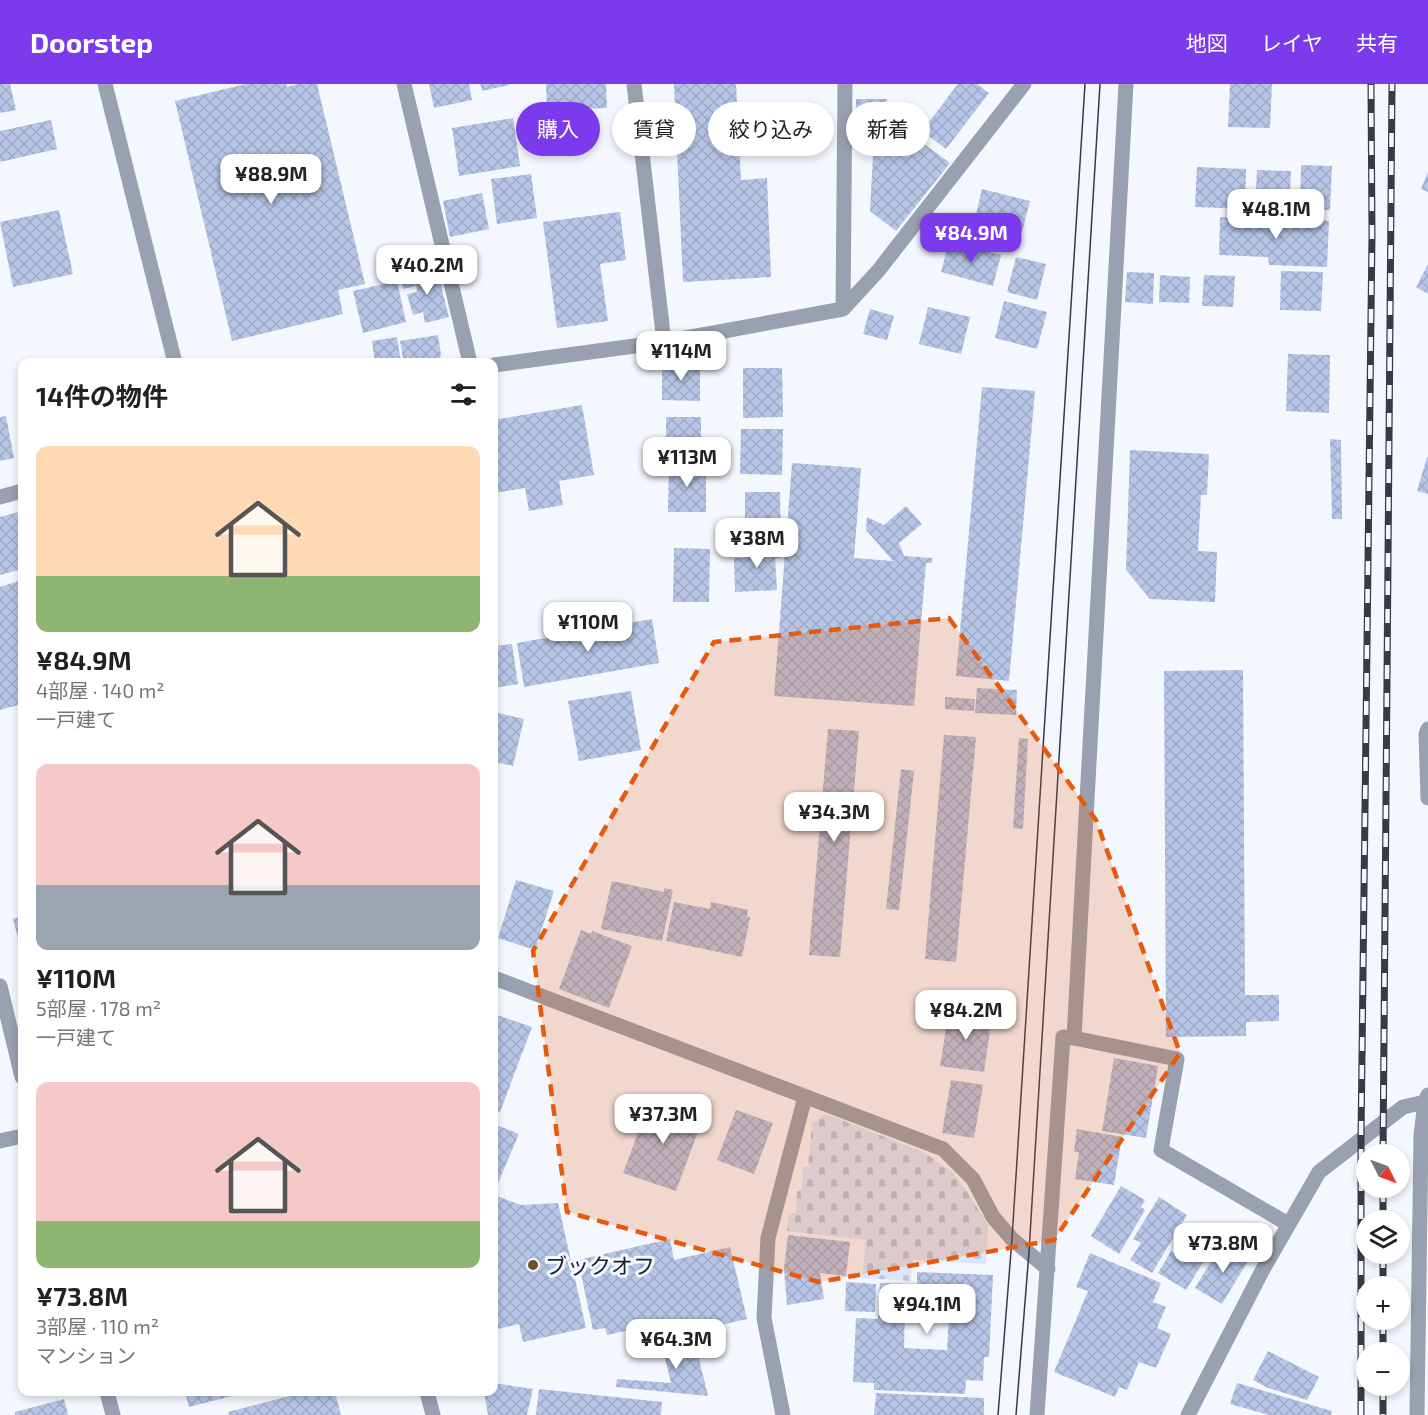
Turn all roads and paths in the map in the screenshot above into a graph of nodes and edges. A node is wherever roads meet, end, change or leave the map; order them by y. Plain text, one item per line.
1 (105, 84) edge
2 (404, 84) edge
3 (634, 84) edge
4 (845, 84) edge
5 (1024, 84) edge
6 (1126, 84) edge
7 (843, 309) junction
8 (664, 342) junction
9 (174, 358) edge
10 (469, 358) edge
11 (498, 364) edge
12 (18, 492) edge
13 (0, 497) edge
14 (1428, 729) edge
15 (1428, 798) edge
16 (498, 980) edge
17 (0, 986) edge
18 (1074, 1038) junction
19 (18, 1060) edge
20 (805, 1097) junction
21 (1427, 1099) edge
22 (18, 1137) edge
23 (0, 1141) edge
24 (1288, 1224) junction
25 (1048, 1269) junction
26 (108, 1396) edge
27 (428, 1396) edge
28 (113, 1415) edge
29 (433, 1415) edge
30 (783, 1415) edge
31 (1037, 1415) edge
32 (1188, 1415) edge
33 (1417, 1415) edge

1 - 9 street
2 - 10 street
3 - 8 street
4 - 7 street
5 - 7 street
6 - 18 street
7 - 8 street
8 - 11 street
12 - 13 street
14 - 15 street
16 - 20 street
17 - 19 street
18 - 24 street
18 - 25 street
20 - 25 street
20 - 30 street
21 - 24 street
21 - 33 street
22 - 23 street
24 - 32 street
25 - 31 street
26 - 28 street
27 - 29 street

